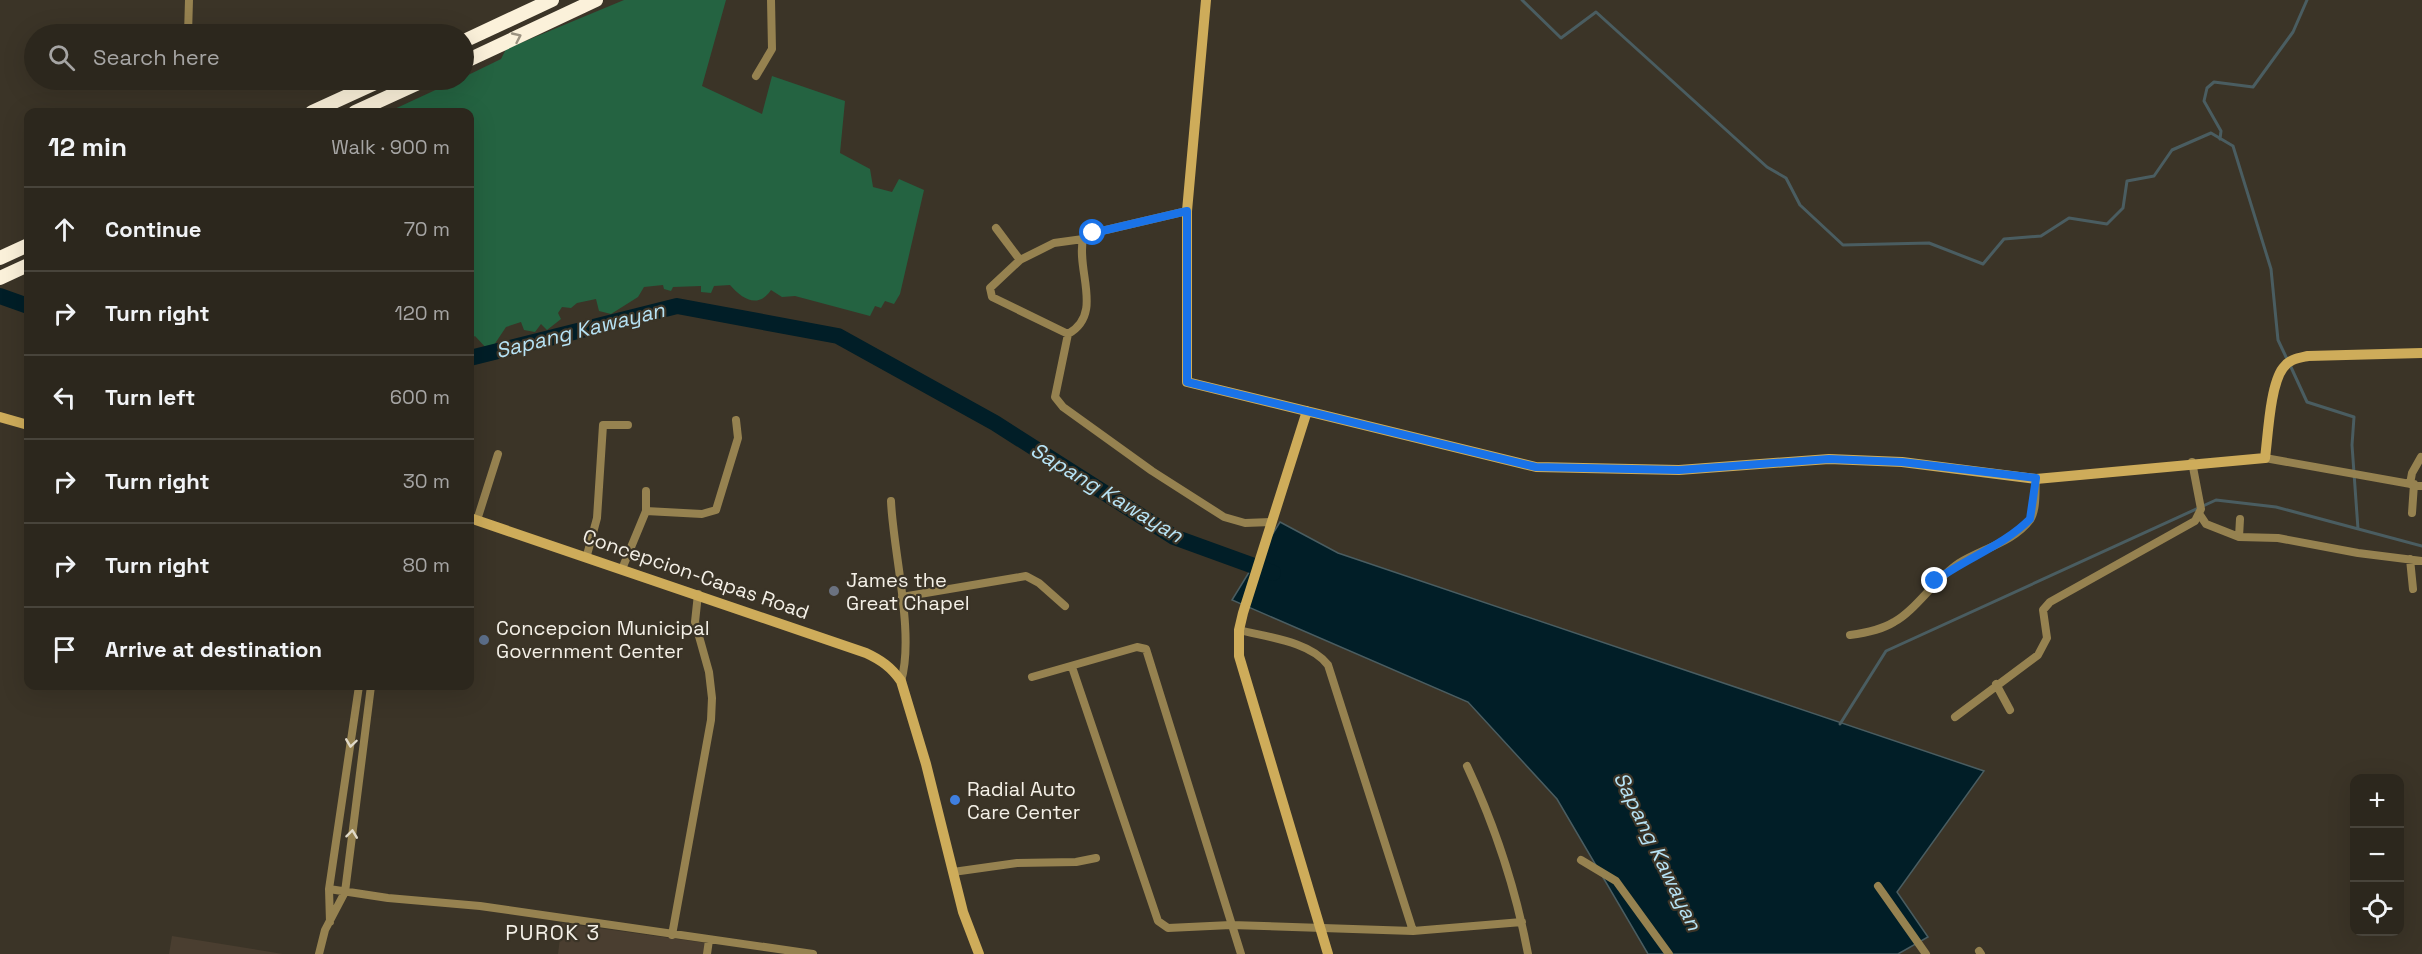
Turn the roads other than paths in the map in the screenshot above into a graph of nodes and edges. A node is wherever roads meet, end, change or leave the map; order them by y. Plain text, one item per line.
1 (189, 0) edge
2 (552, 0) edge
3 (596, 0) edge
4 (771, 0) edge
5 (1206, 0) edge
6 (188, 24) edge
7 (474, 36) edge
8 (474, 57) edge
9 (756, 76) dead end
10 (360, 90) edge
11 (403, 90) edge
12 (321, 108) edge
13 (364, 108) edge
14 (1187, 211) junction
15 (996, 228) dead end
16 (1083, 239) junction
17 (24, 247) edge
18 (0, 258) edge
19 (1020, 260) junction
20 (24, 267) edge
21 (0, 278) edge
22 (1068, 334) junction
23 (2422, 353) edge
24 (1306, 411) junction
25 (0, 417) edge
26 (736, 420) dead end
27 (24, 423) edge
28 (628, 425) dead end
29 (498, 454) dead end
30 (2265, 458) junction
31 (2421, 458) edge
32 (2192, 462) junction
33 (2036, 478) junction
34 (2415, 485) edge
35 (646, 491) dead end
36 (891, 501) dead end
37 (646, 511) junction
38 (2412, 513) dead end
39 (2200, 515) junction
40 (474, 516) edge
41 (474, 519) edge
42 (2240, 519) dead end
43 (1269, 527) junction
44 (2239, 537) junction
45 (587, 555) junction
46 (2410, 559) junction
47 (2422, 561) edge
48 (622, 569) junction
49 (2413, 590) dead end
50 (698, 594) junction
51 (902, 597) junction
52 (1065, 606) dead end
53 (1239, 630) junction
54 (1850, 635) dead end
55 (1072, 667) junction
56 (1032, 677) dead end
57 (901, 681) junction
58 (1996, 684) junction
59 (358, 690) edge
60 (370, 690) edge
61 (2010, 710) dead end
62 (1955, 717) dead end
63 (1467, 766) dead end
64 (1096, 858) dead end
65 (1581, 860) dead end
66 (953, 872) junction
67 (1878, 886) dead end
68 (329, 889) junction
69 (345, 892) junction
70 (1522, 922) junction
71 (330, 923) junction
72 (1231, 925) junction
73 (1322, 928) junction
74 (1413, 931) junction
75 (672, 935) junction
76 (709, 940) junction
77 (319, 954) edge
78 (707, 954) edge
79 (813, 954) edge
80 (979, 954) edge
81 (1240, 954) edge
82 (1328, 954) edge
83 (1528, 954) edge
84 (1669, 954) edge
85 (1926, 954) edge

1 - 6 street
2 - 7 highway
8 -> 3 highway
4 - 9 street
5 - 14 street
10 - 12 highway
11 - 13 highway
14 - 16 street
14 - 24 street
15 - 19 street
16 - 19 street
16 - 22 street
17 - 18 highway
19 - 22 street
20 - 21 highway
22 - 43 street
23 - 30 street
24 - 33 street
24 - 43 street
25 - 27 street
26 - 37 street
28 - 45 street
29 - 40 street
30 - 32 street
30 - 34 street
31 - 34 street
32 - 33 street
32 - 39 street
33 - 54 street
34 - 38 street
35 - 37 street
36 - 51 street
37 - 48 street
39 - 44 street
39 - 58 street
41 - 45 street, Concepcion-Capas Road
42 - 44 street
43 - 53 street
44 - 46 street
45 - 48 street, Concepcion-Capas Road
46 - 47 street
46 - 49 street
48 - 50 street, Concepcion-Capas Road
50 - 57 street, Concepcion-Capas Road
50 - 75 street
51 - 52 street
51 - 57 street
53 - 73 street
53 - 74 street
55 - 56 street
55 - 72 street
55 - 72 street
57 - 66 street
58 - 61 street
58 - 62 street
59 -> 68 street
69 -> 60 street
63 - 70 street
64 - 66 street
65 - 84 street
66 - 80 street
67 - 85 street
68 - 69 street
68 - 71 street
69 - 71 street
69 - 75 street
70 - 74 street
70 - 83 street
71 - 77 street
72 - 73 street
72 - 81 street
73 - 74 street
73 - 82 street
75 - 76 street
76 - 78 street
76 - 79 street

